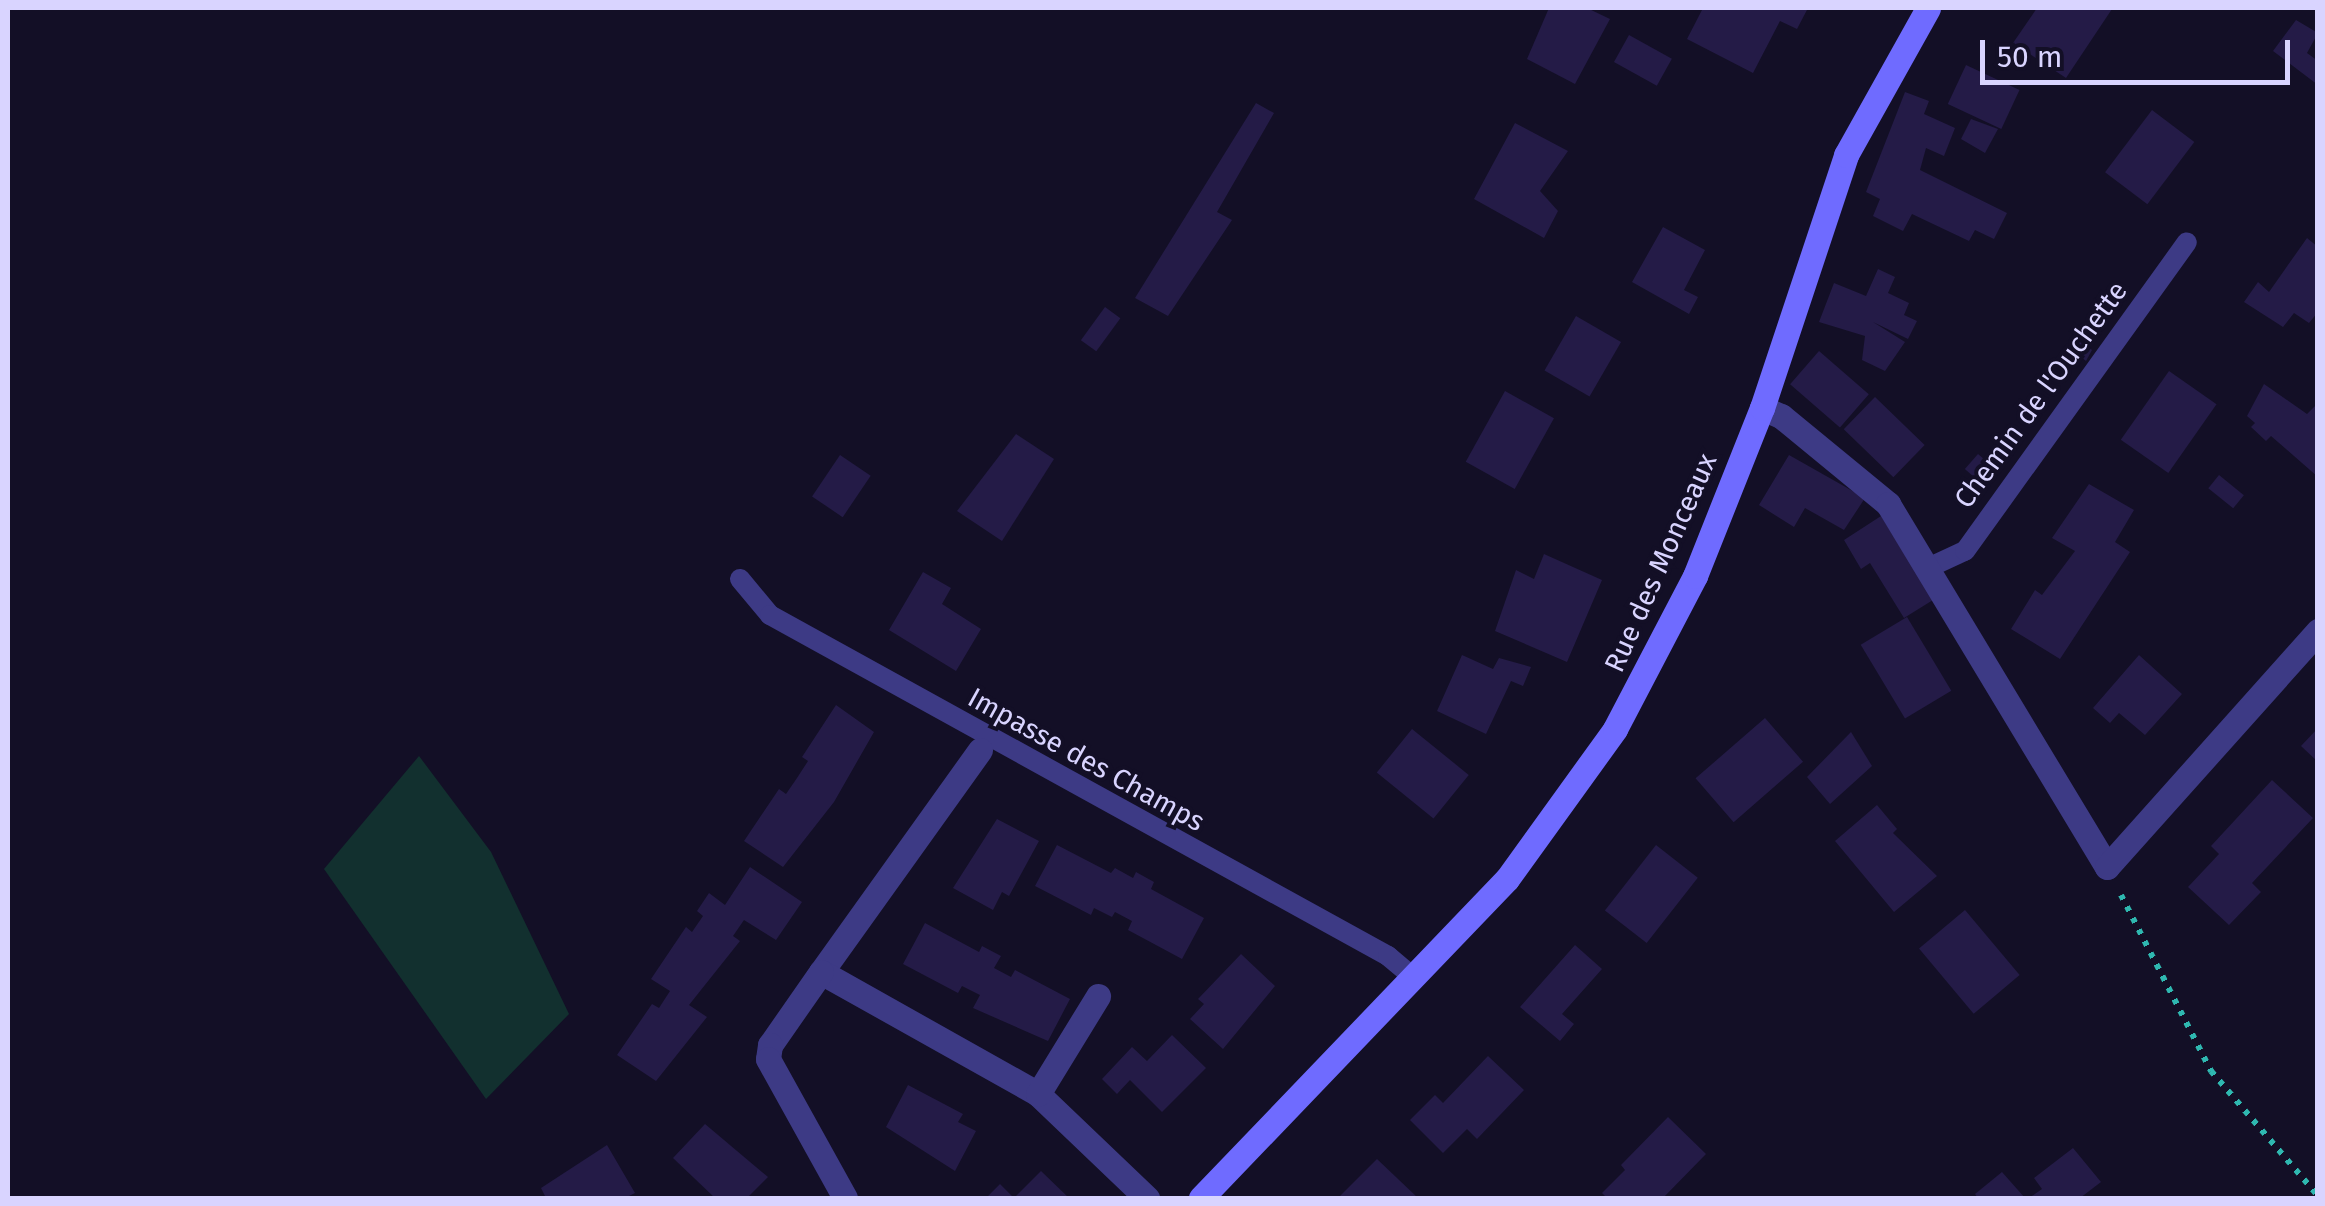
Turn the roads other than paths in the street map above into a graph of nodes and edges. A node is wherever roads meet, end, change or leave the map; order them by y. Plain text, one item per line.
1 (1928, 8) edge
2 (2187, 242) dead end
3 (1762, 408) junction
4 (1930, 567) junction
5 (740, 579) dead end
6 (2318, 630) edge
7 (980, 750) dead end
8 (821, 972) junction
9 (1414, 978) junction
10 (1098, 996) dead end
11 (1038, 1094) junction
12 (845, 1198) edge
13 (1146, 1198) edge
14 (1201, 1198) edge

1 - 3 main road, Rue des Monceaux
2 - 4 lane, Chemin de l'Ouchette
3 - 4 street
3 - 9 main road, Rue des Monceaux
4 - 6 street
5 - 9 lane, Impasse des Champs
7 - 8 street
8 - 11 street
8 - 12 street
9 - 14 main road, Rue des Monceaux
10 - 11 street
11 - 13 street

